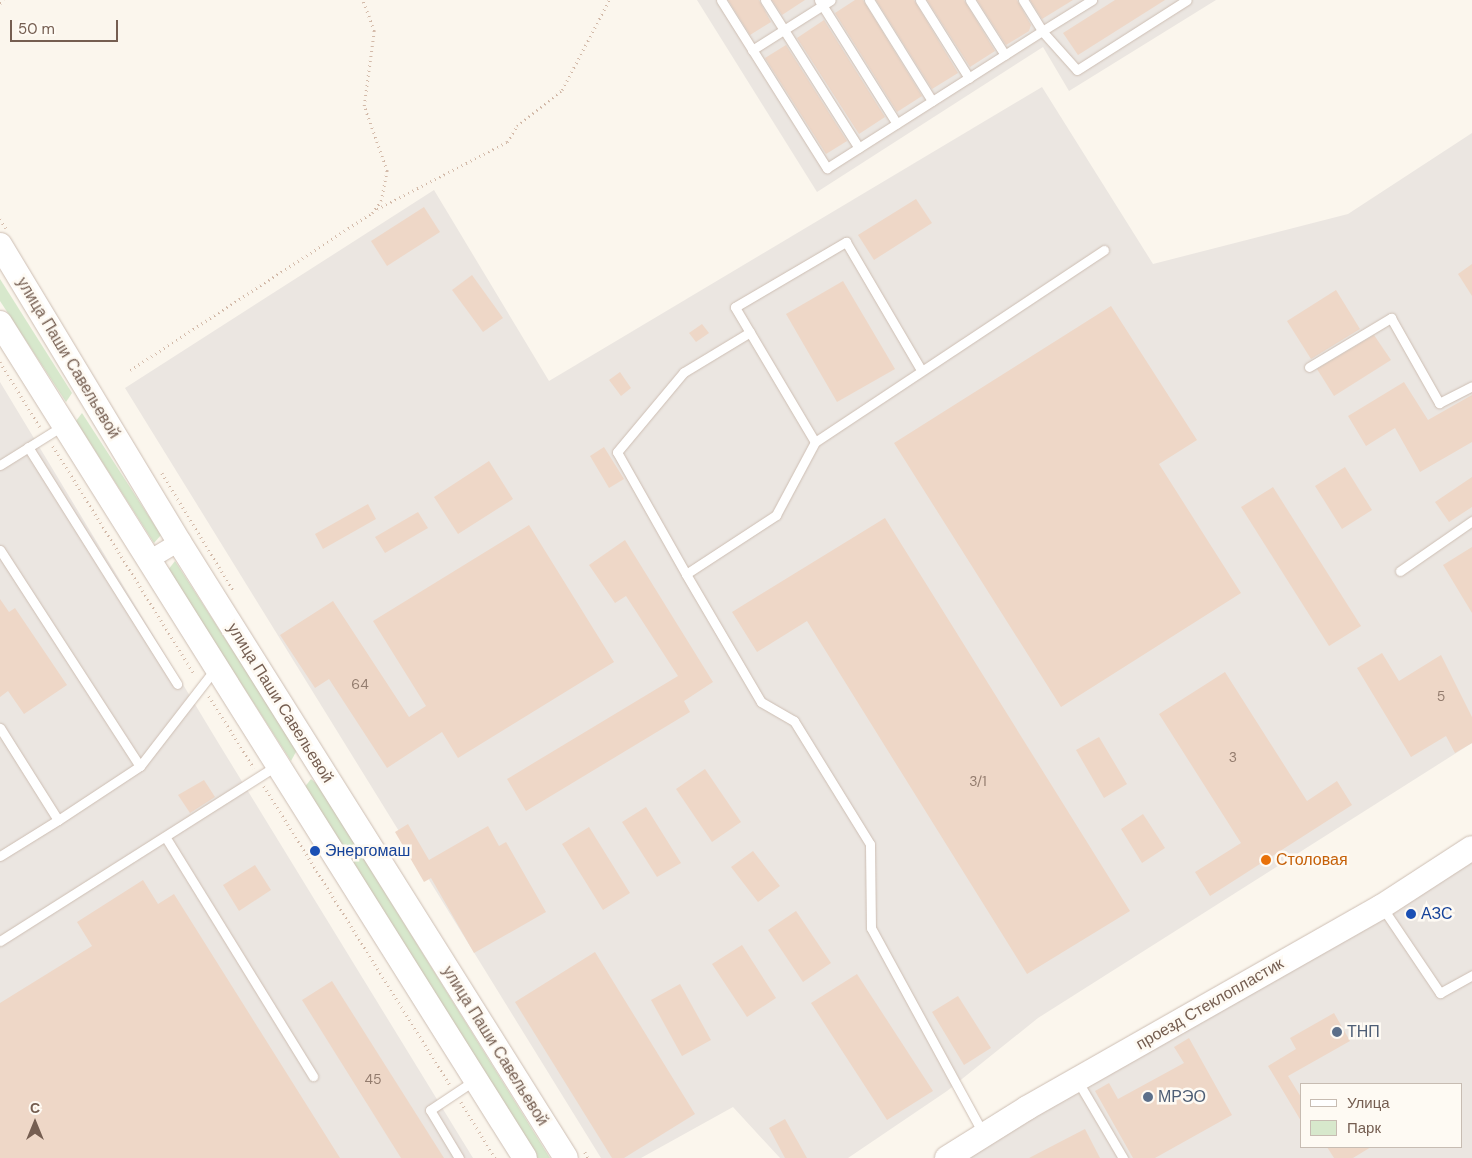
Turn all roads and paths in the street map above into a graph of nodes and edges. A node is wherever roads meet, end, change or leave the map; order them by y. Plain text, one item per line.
1 (4, 0) edge
2 (363, 0) edge
3 (609, 0) edge
4 (721, 0) edge
5 (765, 0) edge
6 (831, 0) edge
7 (869, 0) edge
8 (920, 0) edge
9 (970, 0) edge
10 (1023, 0) edge
11 (1072, 0) edge
12 (1092, 0) edge
13 (1187, 0) edge
14 (0, 3) edge
15 (820, 3) edge
16 (1078, 9) junction
17 (784, 30) junction
18 (1042, 31) junction
19 (752, 50) junction
20 (1005, 55) junction
21 (969, 78) junction
22 (932, 101) junction
23 (897, 124) junction
24 (859, 148) junction
25 (375, 209) junction
26 (1, 249) edge
27 (1104, 250) dead end
28 (0, 323) edge
29 (750, 332) junction
30 (0, 362) edge
31 (1309, 367) dead end
32 (130, 370) dead end
33 (921, 370) junction
34 (1472, 386) edge
35 (55, 430) junction
36 (815, 442) junction
37 (28, 448) junction
38 (0, 465) edge
39 (1472, 521) edge
40 (179, 542) junction
41 (0, 550) edge
42 (149, 560) junction
43 (1400, 571) dead end
44 (686, 574) junction
45 (216, 667) junction
46 (177, 684) dead end
47 (202, 686) junction
48 (0, 728) edge
49 (140, 766) junction
50 (268, 771) junction
51 (58, 820) junction
52 (166, 838) junction
53 (1472, 848) edge
54 (0, 856) edge
55 (1381, 907) junction
56 (0, 941) edge
57 (1472, 975) edge
58 (313, 1076) dead end
59 (476, 1080) junction
60 (1076, 1080) junction
61 (455, 1093) junction
62 (984, 1135) junction
63 (459, 1158) edge
64 (495, 1158) edge
65 (525, 1158) edge
66 (566, 1158) edge
67 (947, 1158) edge
68 (1123, 1158) edge

1 - 14 path
2 - 25 path
3 - 25 path
4 - 19 lane
5 - 17 lane
6 - 15 lane
7 - 22 lane
8 - 21 lane
9 - 20 lane
10 - 18 lane
11 - 16 lane
12 - 16 lane
13 - 18 lane
15 - 17 lane
15 - 23 lane
16 - 18 lane
17 - 19 lane
17 - 24 lane
18 - 20 lane
19 - 24 lane
20 - 21 lane
21 - 22 lane
22 - 23 lane
23 - 24 lane
25 - 32 path
26 - 40 street, улица Паши Савельевой
27 - 33 lane
28 - 35 street
29 - 33 lane
29 - 36 lane
29 - 44 lane
30 - 35 path
31 - 34 lane
33 - 36 lane
35 - 37 lane
35 - 42 street
35 - 47 path
36 - 44 lane
37 - 38 lane
37 - 46 lane
39 - 43 lane
40 - 42 street
40 - 66 street, улица Паши Савельевой
41 - 49 lane
42 - 45 street
44 - 62 lane
45 - 47 lane
45 - 50 street
47 - 49 lane
47 - 50 path
48 - 51 lane
49 - 51 lane
50 - 52 lane
50 - 59 street
50 - 61 path
51 - 54 lane
52 - 56 lane
52 - 58 lane
53 - 55 street, проезд Стеклопластик
55 - 57 lane
55 - 60 street, проезд Стеклопластик
59 - 61 lane
59 - 65 street
60 - 62 street, проезд Стеклопластик
60 - 68 lane
61 - 63 lane
61 - 64 path
62 - 67 street, проезд Стеклопластик

